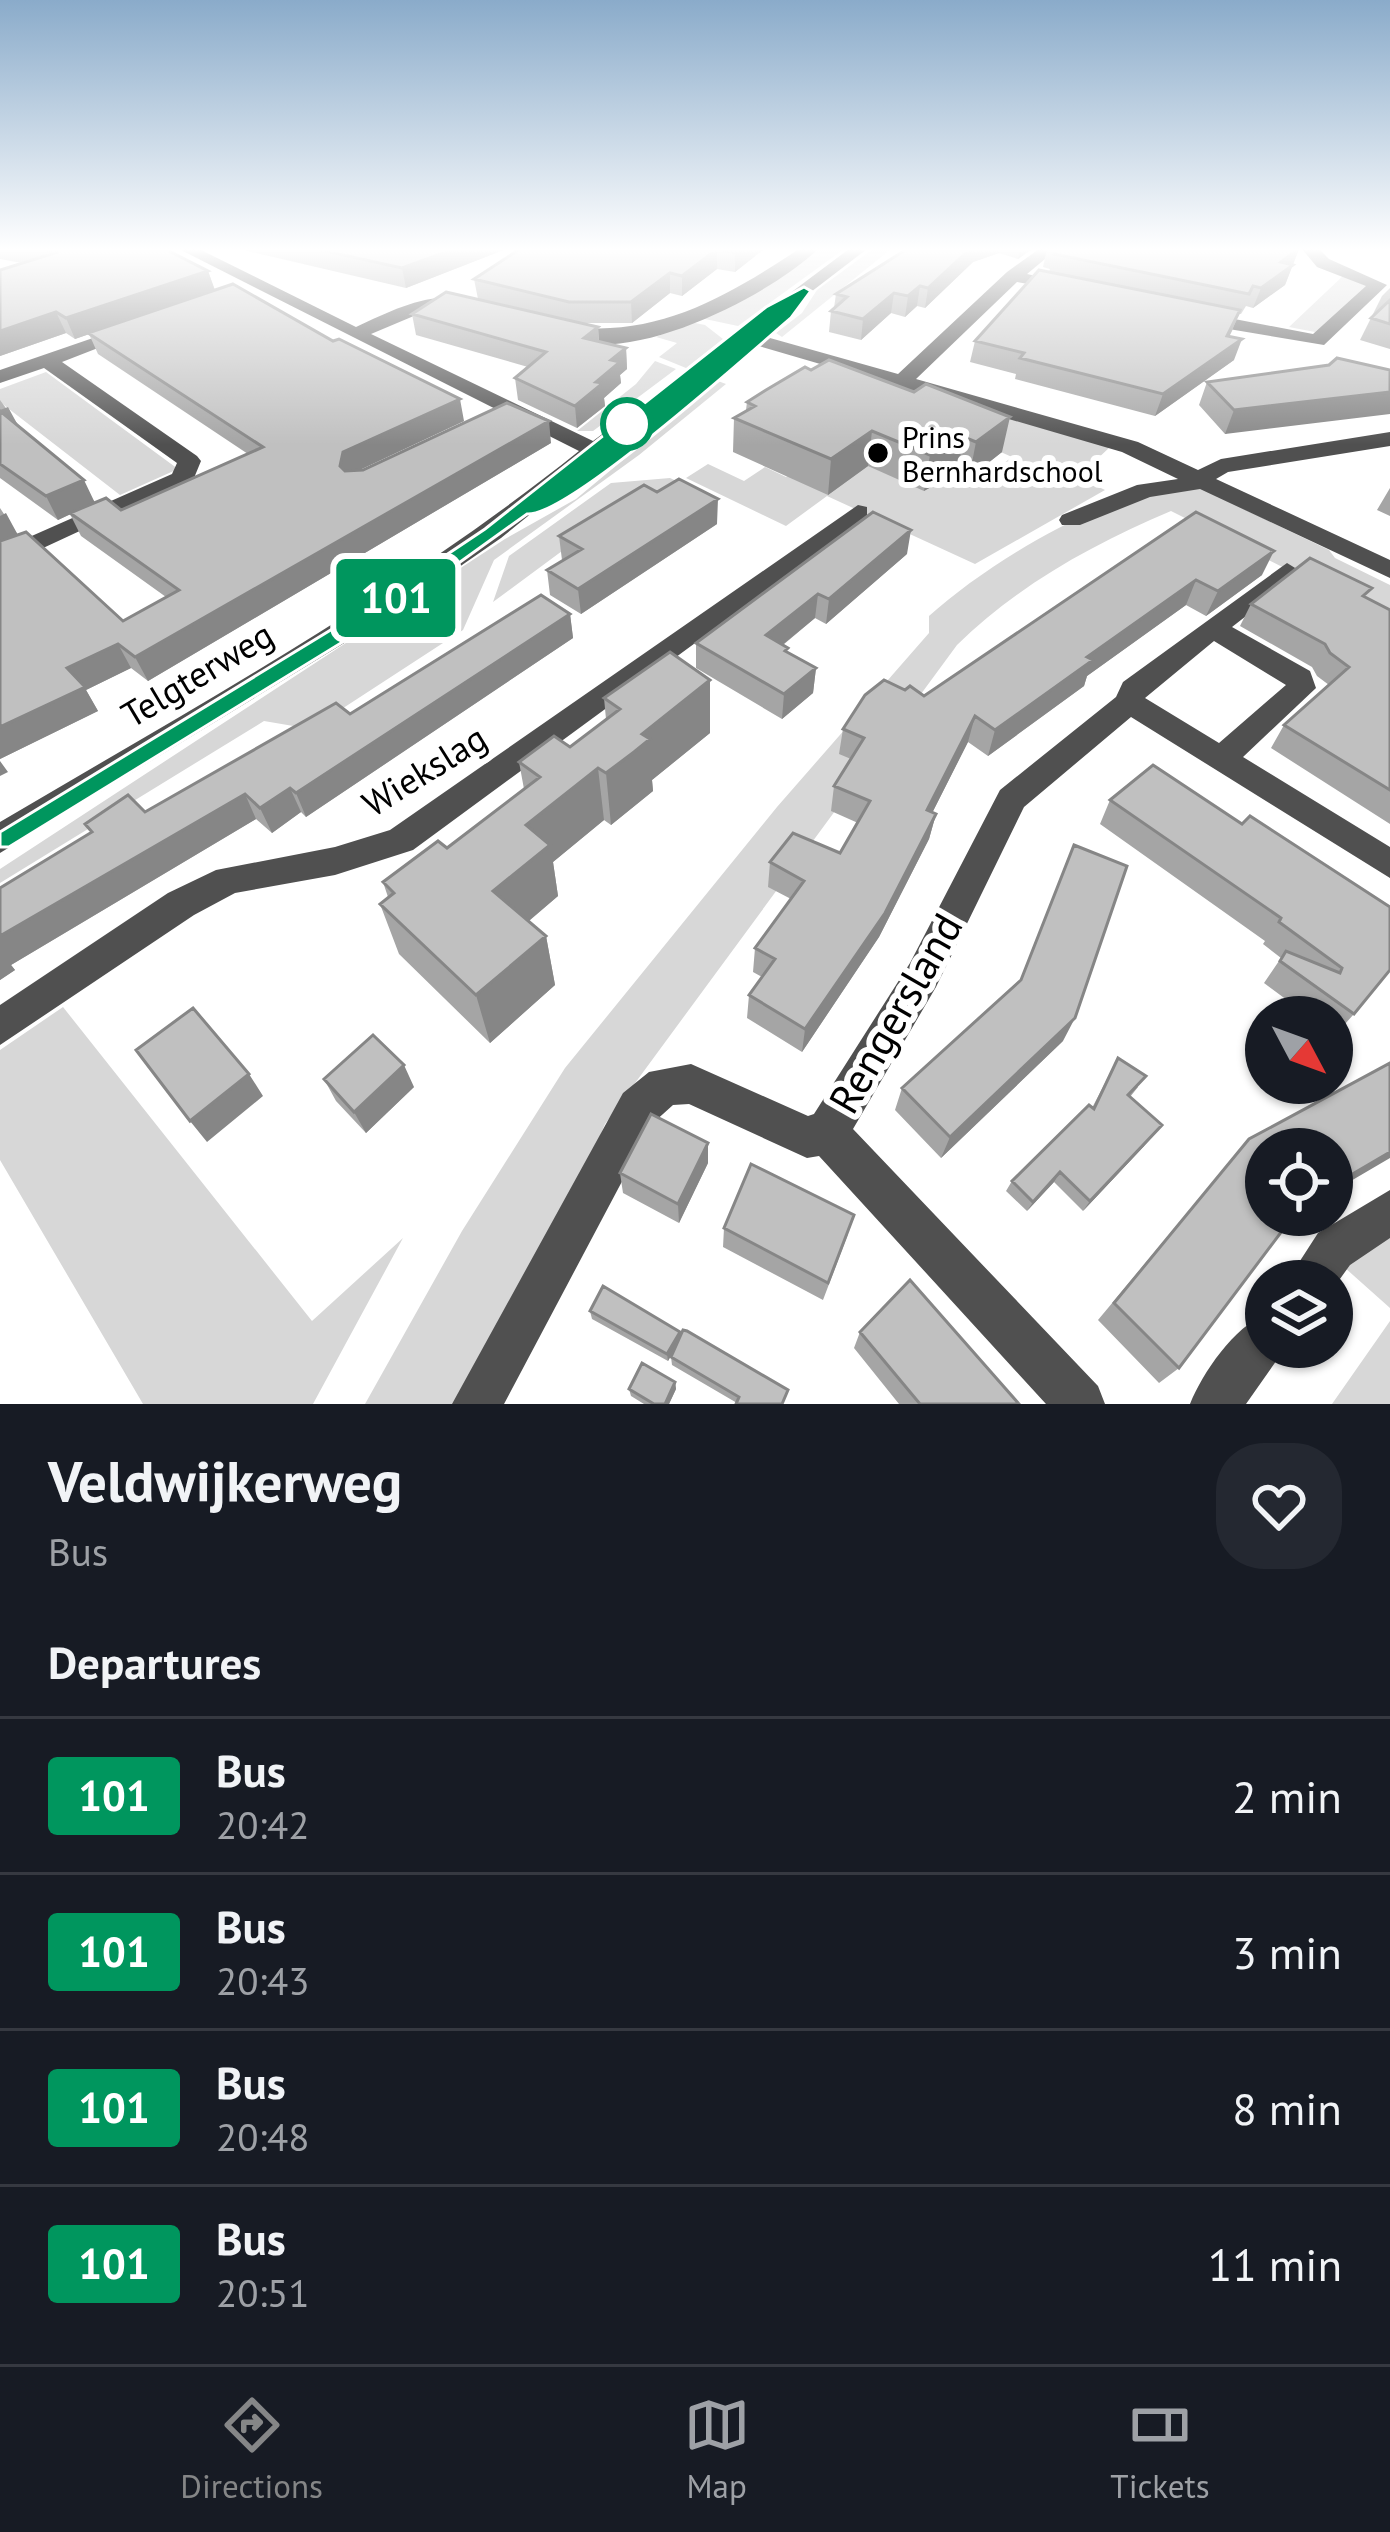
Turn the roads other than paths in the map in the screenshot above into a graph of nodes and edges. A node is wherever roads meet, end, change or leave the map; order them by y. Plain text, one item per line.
1 (316, 315) edge
2 (399, 315) edge
3 (690, 315) edge
4 (775, 315) edge
5 (972, 315) edge
6 (1186, 315) edge
7 (1346, 315) edge
8 (152, 323) edge
9 (544, 326) edge
10 (355, 334) junction
11 (748, 337) junction
12 (46, 361) junction
13 (0, 377) edge
14 (902, 381) junction
15 (1390, 439) edge
16 (602, 454) junction
17 (1200, 479) junction
18 (858, 512) dead end
19 (1071, 520) dead end
20 (0, 560) edge
21 (1390, 570) edge
22 (1287, 572) edge
23 (1212, 628) junction
24 (1129, 702) junction
25 (1222, 758) junction
26 (0, 839) edge
27 (1390, 864) edge
28 (0, 1027) edge
29 (827, 1133) junction
30 (1390, 1212) edge
31 (1328, 1260) edge
32 (1245, 1365) edge
33 (477, 1404) edge
34 (1080, 1404) edge
35 (1215, 1404) edge

1 - 10 street
2 - 10 street
3 - 9 street
4 - 11 street, Telgterweg
5 - 14 street
6 - 7 street
8 - 12 street
10 - 16 street
11 - 14 street
11 - 16 street, Telgterweg
12 - 13 street
12 - 20 street
14 - 17 street
15 - 17 street
16 - 26 street, Telgterweg
17 - 19 street
17 - 21 street
18 - 28 street, Wiekslag
22 - 23 street, Rengersland
23 - 24 street, Rengersland
23 - 25 street
24 - 25 street
24 - 29 street, Rengersland
25 - 27 street
29 - 33 street, Rengersland
29 - 34 street
30 - 31 street
32 - 35 street

